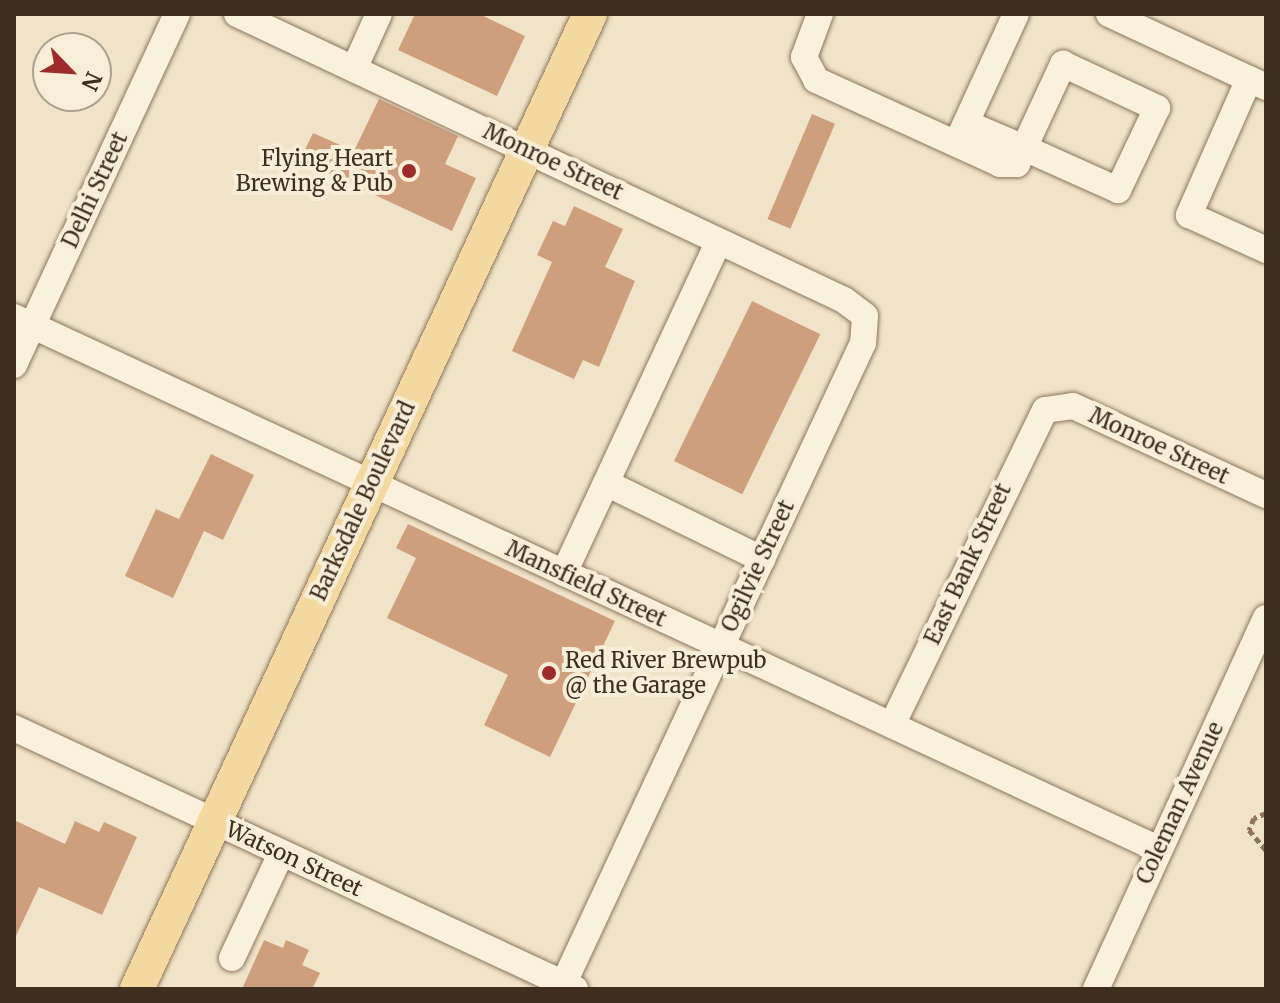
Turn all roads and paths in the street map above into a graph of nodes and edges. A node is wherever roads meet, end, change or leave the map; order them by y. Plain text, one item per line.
1 (177, 14) edge
2 (237, 14) edge
3 (379, 14) edge
4 (590, 14) edge
5 (820, 14) edge
6 (1016, 14) edge
7 (1109, 14) edge
8 (354, 69) junction
9 (1257, 83) edge
10 (961, 134) junction
11 (1024, 148) junction
12 (527, 150) junction
13 (719, 241) junction
14 (1266, 250) edge
15 (865, 316) joint
16 (23, 321) edge
17 (14, 365) edge
18 (1051, 407) joint
19 (372, 482) junction
20 (606, 483) junction
21 (1266, 495) edge
22 (762, 559) junction
23 (564, 573) junction
24 (1266, 618) edge
25 (720, 647) junction
26 (892, 725) junction
27 (14, 728) edge
28 (1266, 813) edge
29 (214, 822) junction
30 (1158, 849) junction
31 (1266, 850) edge
32 (281, 854) junction
33 (232, 958) dead end
34 (566, 987) edge
35 (137, 989) edge
36 (1096, 989) edge

1 - 16 street, Delhi Street
2 - 8 street, Monroe Street
3 - 8 street
4 - 12 main road, Barksdale Boulevard
5 - 10 street
6 - 10 street
7 - 9 street
8 - 12 street, Monroe Street
9 - 14 street
10 - 11 street
11 - 11 street
12 - 13 street, Monroe Street
12 - 19 main road, Barksdale Boulevard
13 - 15 street, Monroe Street
13 - 20 street
15 - 22 street, Ogilvie Street
16 - 17 street, Delhi Street
16 - 19 street, Mansfield Street
18 - 21 street, Monroe Street
18 - 26 street, East Bank Street
19 - 23 street, Mansfield Street
19 - 29 main road, Barksdale Boulevard
20 - 22 street
20 - 23 street
22 - 25 street, Ogilvie Street
23 - 25 street, Mansfield Street
24 - 30 street, Coleman Avenue
25 - 26 street, Mansfield Street
25 - 34 street, Ogilvie Street
26 - 30 street, Mansfield Street
27 - 29 street, Watson Street
28 - 31 path
29 - 32 street, Watson Street
29 - 35 main road, Barksdale Boulevard
30 - 36 street, Coleman Avenue
32 - 33 street
32 - 34 street, Watson Street

